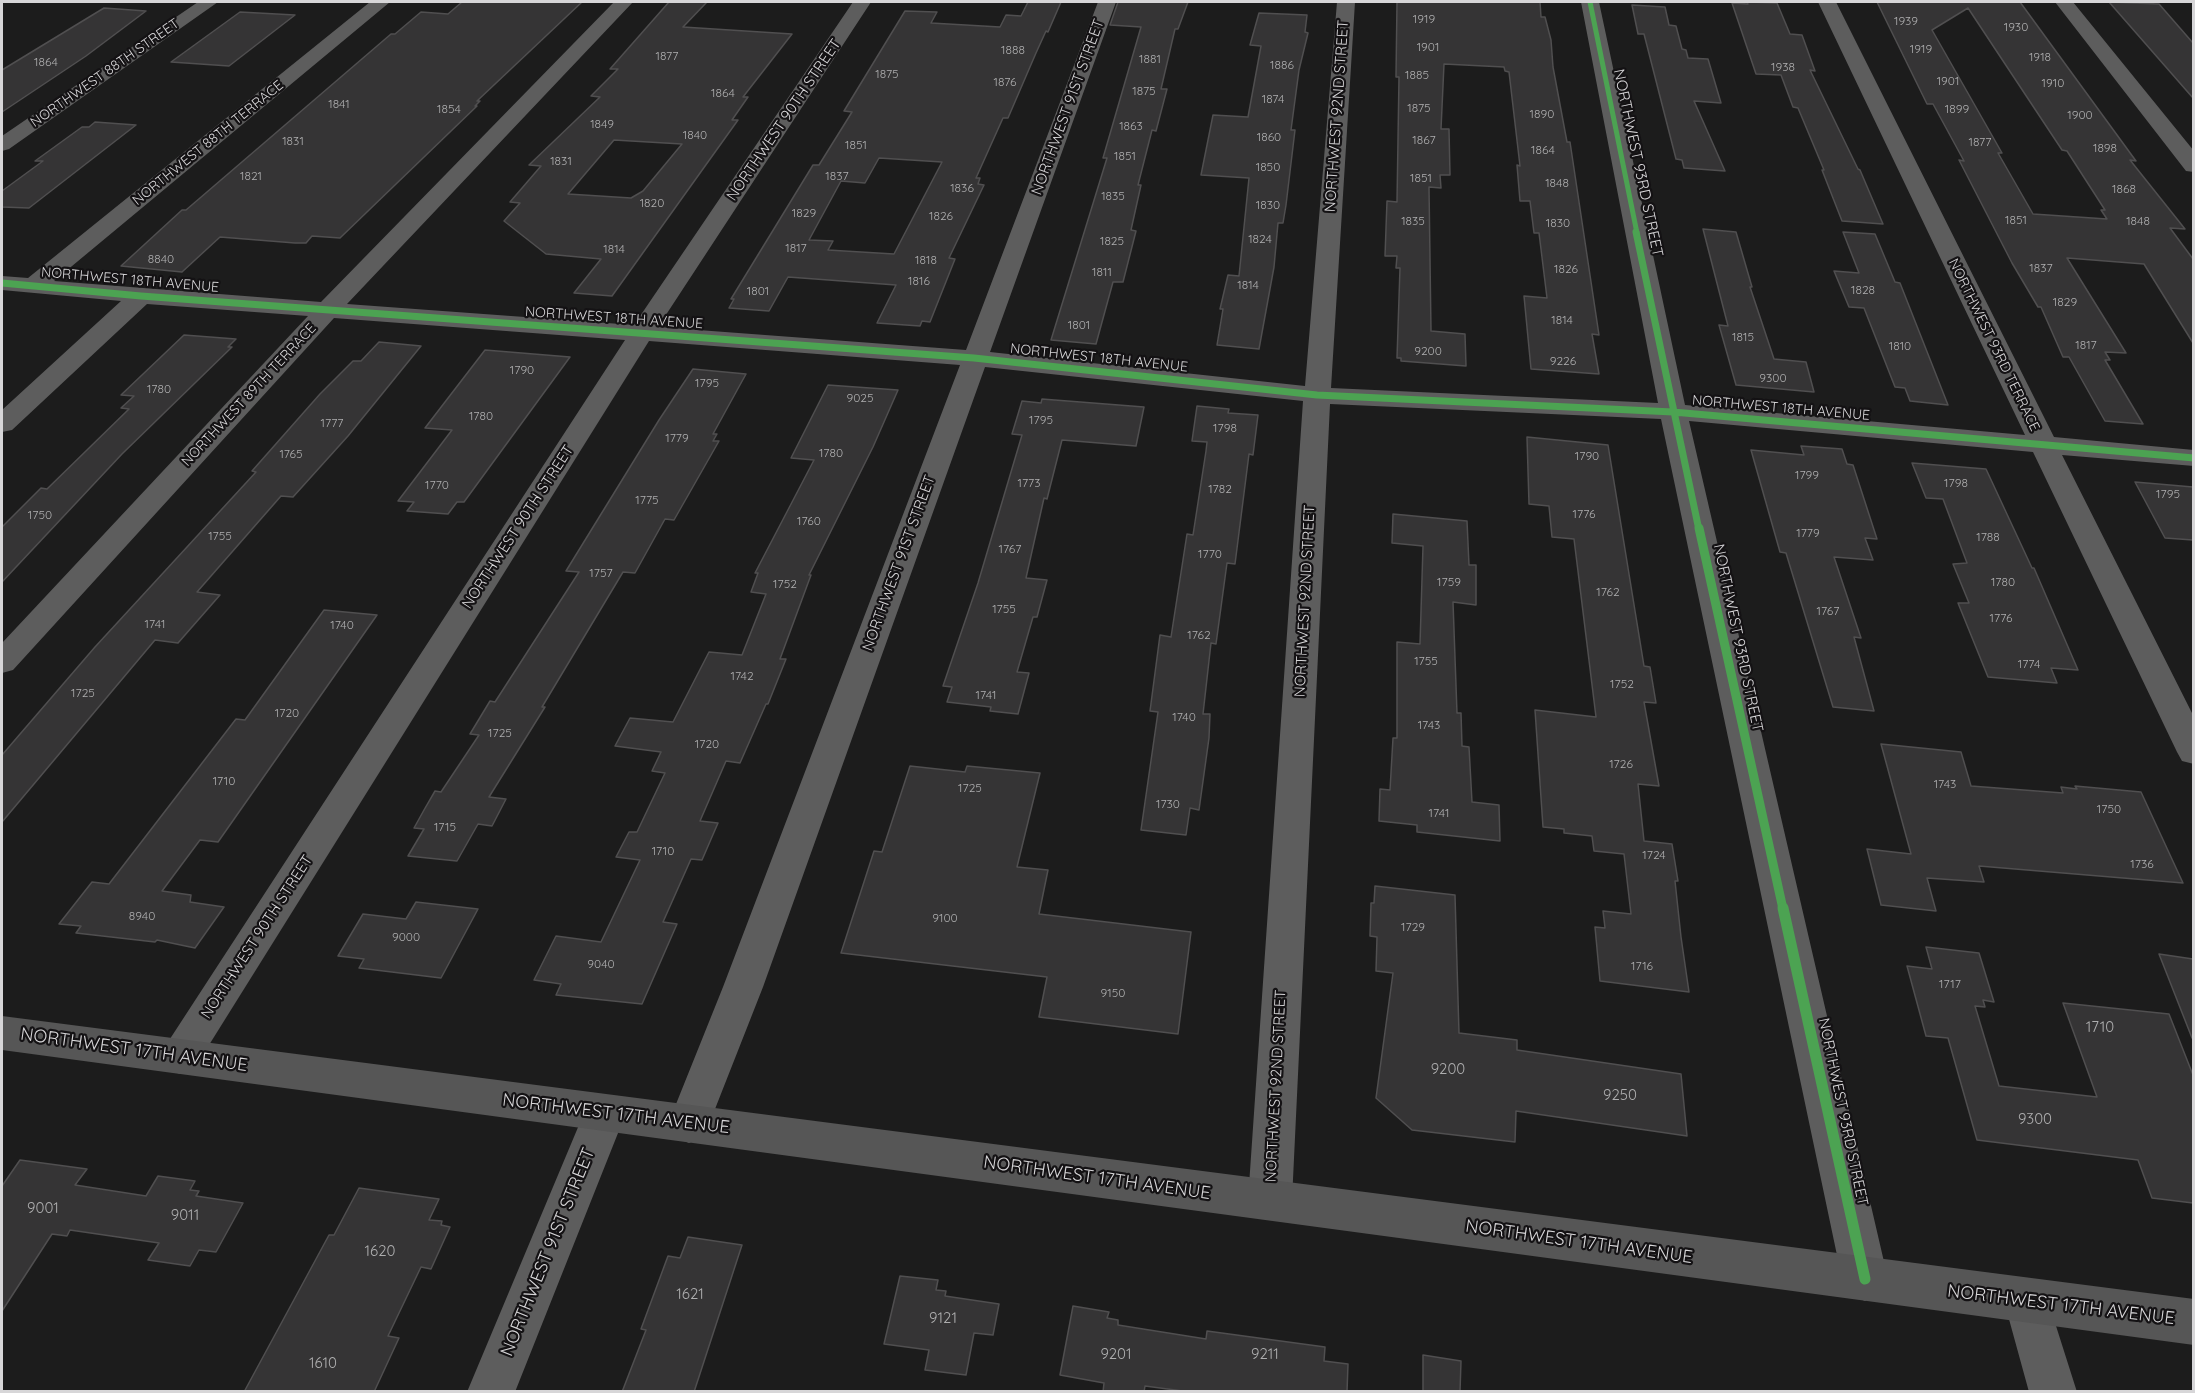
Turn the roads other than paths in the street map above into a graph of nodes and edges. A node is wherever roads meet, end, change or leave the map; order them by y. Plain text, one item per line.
1 (209, 2) edge
2 (381, 2) edge
3 (624, 2) edge
4 (862, 2) edge
5 (1107, 2) edge
6 (1346, 2) edge
7 (1590, 2) edge
8 (1827, 2) edge
9 (2064, 2) edge
10 (2, 145) edge
11 (2193, 166) edge
12 (2, 283) edge
13 (34, 285) junction
14 (141, 296) junction
15 (328, 309) junction
16 (641, 334) junction
17 (974, 358) junction
18 (1317, 395) junction
19 (1673, 412) junction
20 (2, 424) edge
21 (2043, 446) junction
22 (2193, 458) edge
23 (2, 662) edge
24 (2193, 752) edge
25 (2, 1033) edge
26 (180, 1056) junction
27 (605, 1113) junction
28 (689, 1124) junction
29 (1270, 1200) junction
30 (1865, 1279) junction
31 (2026, 1301) junction
32 (2193, 1322) edge
33 (491, 1392) edge
34 (2053, 1392) edge

1 - 10 street, NORTHWEST 88TH STREET
2 - 13 street, NORTHWEST 88TH TERRACE
3 - 15 street, NORTHWEST 89TH TERRACE
4 - 16 street, NORTHWEST 90TH STREET
5 - 17 street, NORTHWEST 91ST STREET
6 - 18 street, NORTHWEST 92ND STREET
7 - 19 street, NORTHWEST 93RD STREET
8 - 21 street, NORTHWEST 93RD TERRACE
9 - 11 street
12 - 13 street, NORTHWEST 18TH AVENUE
13 - 14 street, NORTHWEST 18TH AVENUE
14 - 15 street, NORTHWEST 18TH AVENUE
14 - 20 street
15 - 16 street, NORTHWEST 18TH AVENUE
15 - 23 street, NORTHWEST 89TH TERRACE
16 - 17 street, NORTHWEST 18TH AVENUE
16 - 26 street, NORTHWEST 90TH STREET
17 - 18 street, NORTHWEST 18TH AVENUE
17 - 28 street, NORTHWEST 91ST STREET
18 - 19 street, NORTHWEST 18TH AVENUE
18 - 29 street, NORTHWEST 92ND STREET
19 - 21 street, NORTHWEST 18TH AVENUE
19 - 30 street, NORTHWEST 93RD STREET
21 - 22 street, NORTHWEST 18TH AVENUE
21 - 24 street, NORTHWEST 93RD TERRACE
25 - 26 main road, NORTHWEST 17TH AVENUE
26 - 27 main road, NORTHWEST 17TH AVENUE
27 - 28 main road, NORTHWEST 17TH AVENUE
27 - 33 street, NORTHWEST 91ST STREET
28 - 29 main road, NORTHWEST 17TH AVENUE
29 - 30 main road, NORTHWEST 17TH AVENUE
30 - 31 main road, NORTHWEST 17TH AVENUE
31 - 32 main road, NORTHWEST 17TH AVENUE
31 - 34 street

